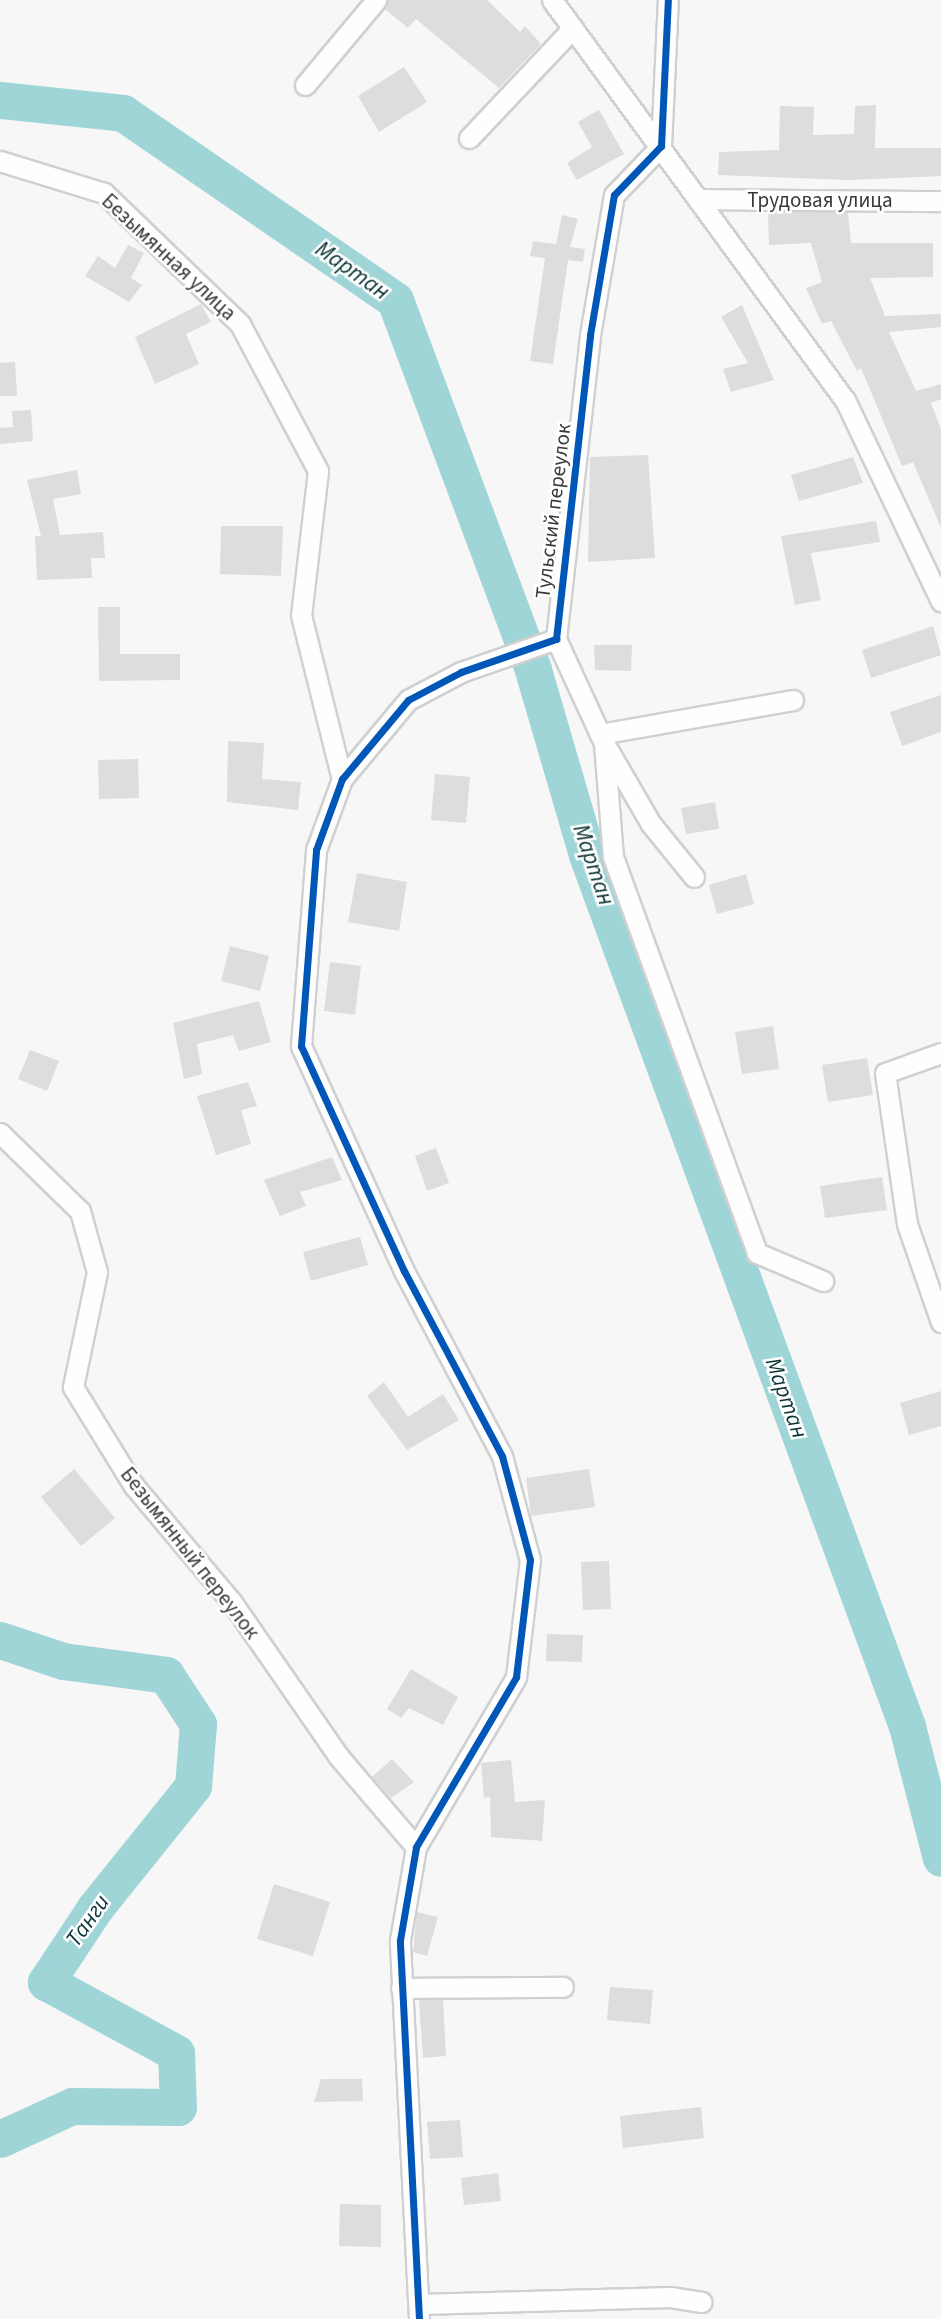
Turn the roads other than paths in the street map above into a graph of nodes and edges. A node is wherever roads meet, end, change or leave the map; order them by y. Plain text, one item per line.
1 (376, 0) edge
2 (552, 0) edge
3 (668, 0) edge
4 (573, 28) junction
5 (306, 85) dead end
6 (469, 138) dead end
7 (661, 146) junction
8 (0, 161) edge
9 (699, 199) junction
10 (941, 201) edge
11 (941, 601) edge
12 (556, 639) junction
13 (793, 700) dead end
14 (602, 738) junction
15 (342, 779) junction
16 (694, 877) dead end
17 (941, 1053) edge
18 (0, 1133) edge
19 (823, 1281) dead end
20 (941, 1322) edge
21 (416, 1847) junction
22 (563, 1987) dead end
23 (401, 1988) junction
24 (702, 2302) dead end
25 (419, 2311) edge

1 - 5 street
2 - 4 street
3 - 7 street
4 - 6 street
4 - 7 street
7 - 9 street
7 - 12 street, Тульский переулок
8 - 15 street, Безымянная улица
9 - 10 street, Трудовая улица
9 - 11 street
12 - 14 street
12 - 15 street
13 - 14 street
14 - 16 street
14 - 19 street
15 - 21 street
17 - 20 street
18 - 21 street, Безымянный переулок
21 - 23 street
22 - 23 street
23 - 25 street
24 - 25 street

